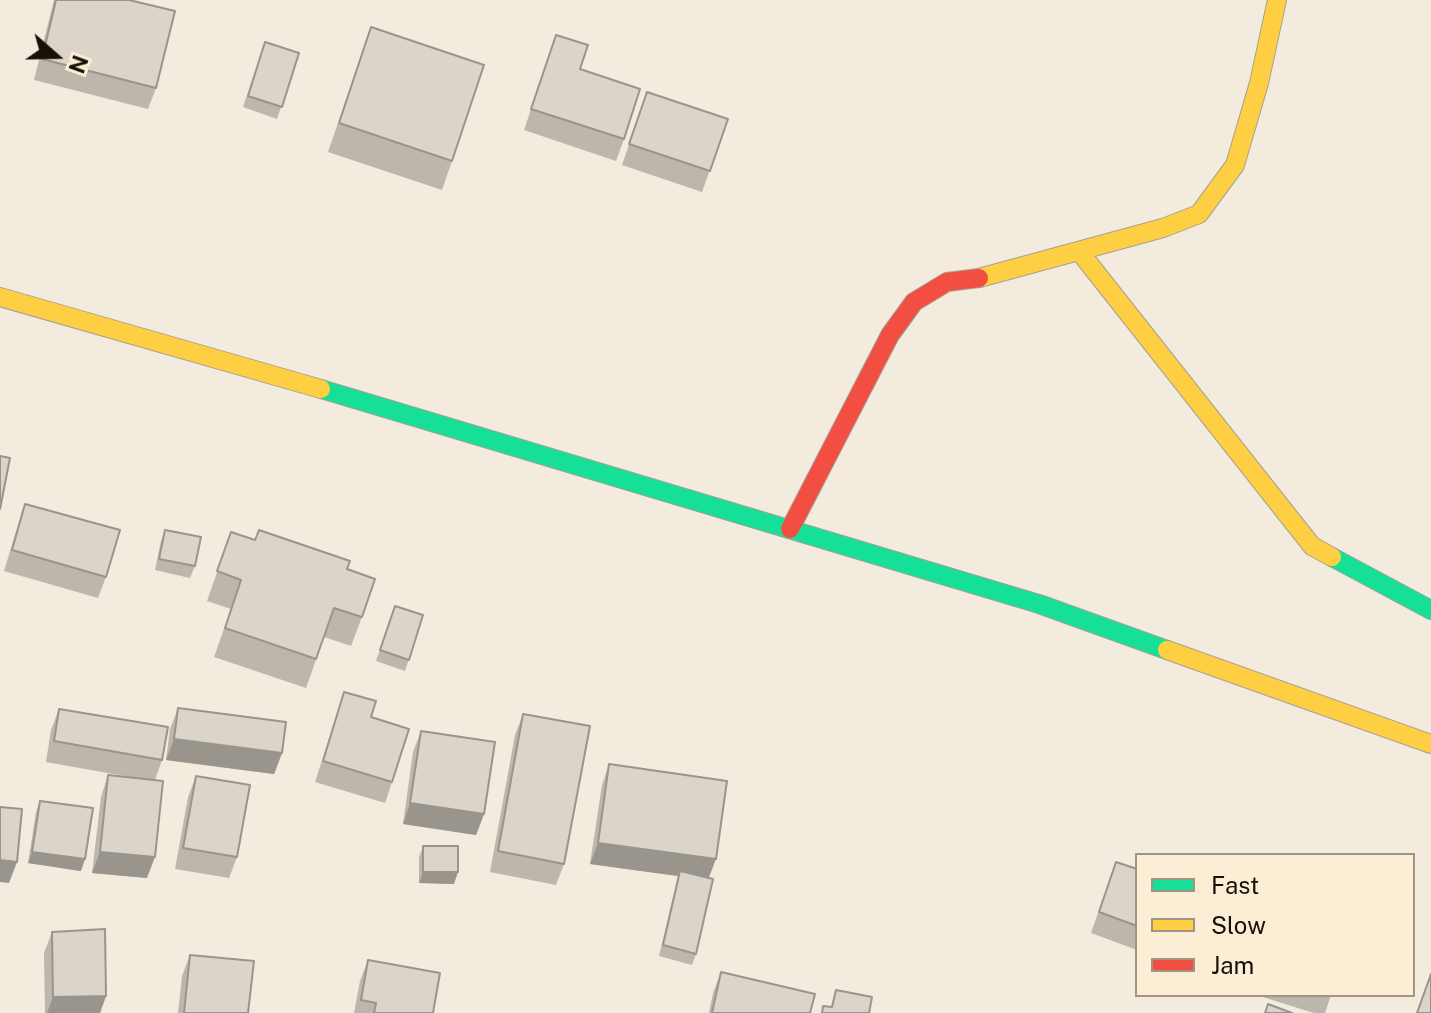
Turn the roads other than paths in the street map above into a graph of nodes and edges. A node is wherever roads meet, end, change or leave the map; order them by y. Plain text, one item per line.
1 (1277, 0) edge
2 (1079, 251) junction
3 (0, 297) edge
4 (790, 529) junction
5 (1431, 610) edge
6 (1431, 744) edge

1 - 2 main road
2 - 4 main road
2 - 5 main road
3 - 4 main road
4 - 6 main road

